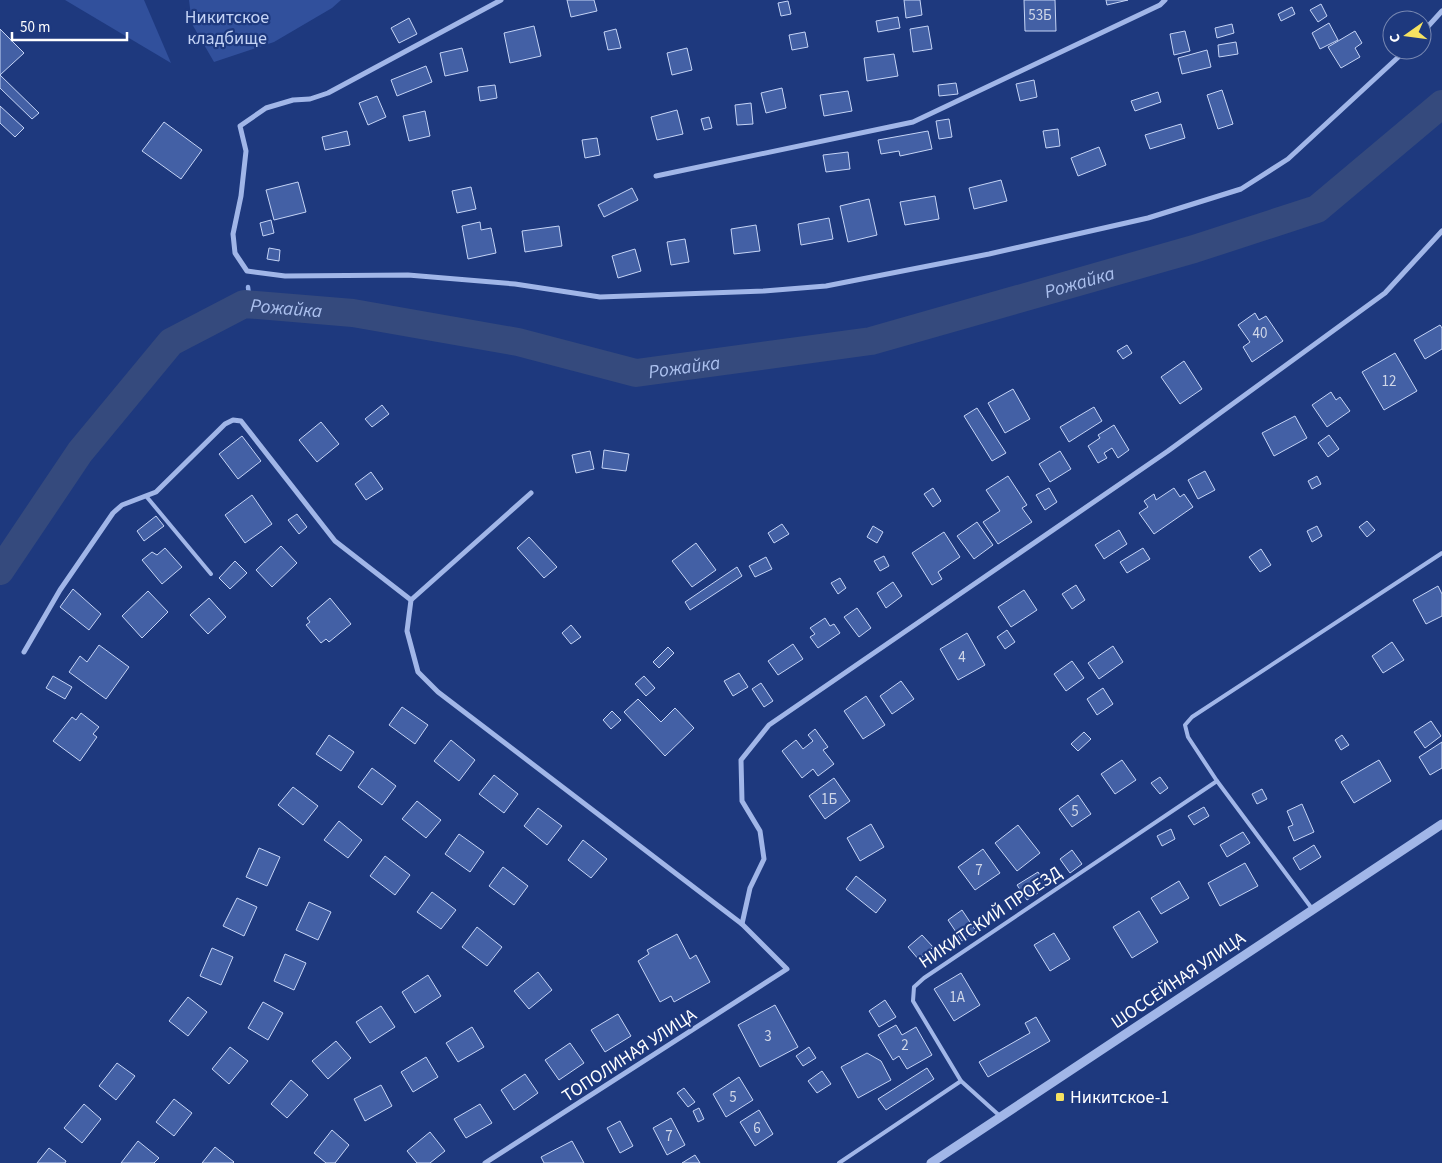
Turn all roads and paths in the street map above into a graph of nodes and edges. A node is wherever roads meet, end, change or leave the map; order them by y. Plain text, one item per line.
1 (501, 0) edge
2 (1165, 0) edge
3 (1442, 11) edge
4 (1432, 22) edge
5 (1395, 60) edge
6 (656, 176) dead end
7 (1442, 232) edge
8 (531, 493) dead end
9 (146, 496) junction
10 (1442, 553) edge
11 (211, 574) dead end
12 (411, 600) junction
13 (24, 652) dead end
14 (1217, 781) junction
15 (1442, 824) edge
16 (1313, 910) junction
17 (742, 924) junction
18 (961, 1081) junction
19 (1001, 1117) junction
20 (485, 1163) edge
21 (838, 1163) edge
22 (932, 1163) edge

1 - 5 street
2 - 6 street
3 - 4 street
7 - 17 street
8 - 12 street
9 - 11 lane
9 - 12 street
9 - 13 street
10 - 14 lane
12 - 17 street
14 - 16 lane
14 - 18 lane, НИКИТСКИЙ ПРОЕЗД
15 - 16 street, ШОССЕЙНАЯ УЛИЦА
16 - 19 street, ШОССЕЙНАЯ УЛИЦА
17 - 20 street, ТОПОЛИНАЯ УЛИЦА
18 - 19 lane, НИКИТСКИЙ ПРОЕЗД
18 - 21 lane
19 - 22 street, ШОССЕЙНАЯ УЛИЦА

